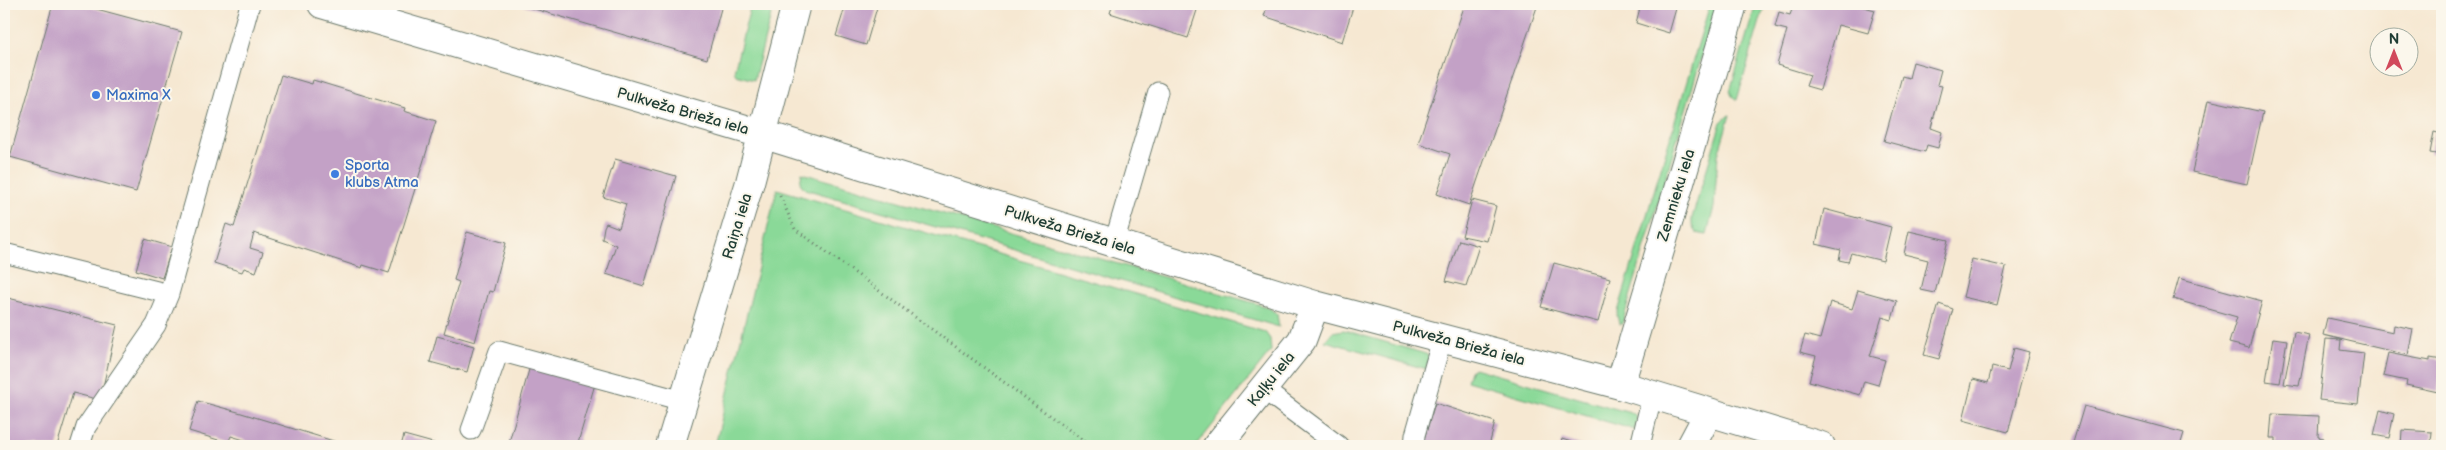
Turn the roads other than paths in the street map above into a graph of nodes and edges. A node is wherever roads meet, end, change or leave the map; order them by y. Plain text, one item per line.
1 (250, 4) edge
2 (322, 4) edge
3 (796, 4) edge
4 (1733, 4) edge
5 (1158, 92) dead end
6 (762, 134) junction
7 (1114, 244) junction
8 (4, 253) edge
9 (169, 294) junction
10 (1315, 305) junction
11 (1442, 339) junction
12 (1620, 385) junction
13 (1263, 389) junction
14 (1652, 396) junction
15 (683, 402) junction
16 (1708, 414) junction
17 (471, 430) dead end
18 (80, 446) edge
19 (670, 446) edge
20 (1217, 446) edge
21 (1339, 446) edge
22 (1414, 446) edge
23 (1640, 446) edge
24 (1691, 446) edge
25 (1821, 446) edge

1 - 9 lane
2 - 6 street, Pulkveža Brieža iela
3 - 6 street, Raiņa iela
4 - 12 street, Zemnieku iela
5 - 7 lane
6 - 7 street, Pulkveža Brieža iela
6 - 15 street, Raiņa iela
7 - 10 street, Pulkveža Brieža iela
8 - 9 lane
9 - 18 lane
10 - 11 street, Pulkveža Brieža iela
10 - 13 street, Kaļķu iela
11 - 12 street, Pulkveža Brieža iela
11 - 22 lane
12 - 14 street, Pulkveža Brieža iela
13 - 20 street, Kaļķu iela
13 - 21 lane
14 - 16 street, Pulkveža Brieža iela
14 - 23 lane
15 - 17 lane
15 - 19 street, Raiņa iela
16 - 24 street
16 - 25 street, Pulkveža Brieža iela

